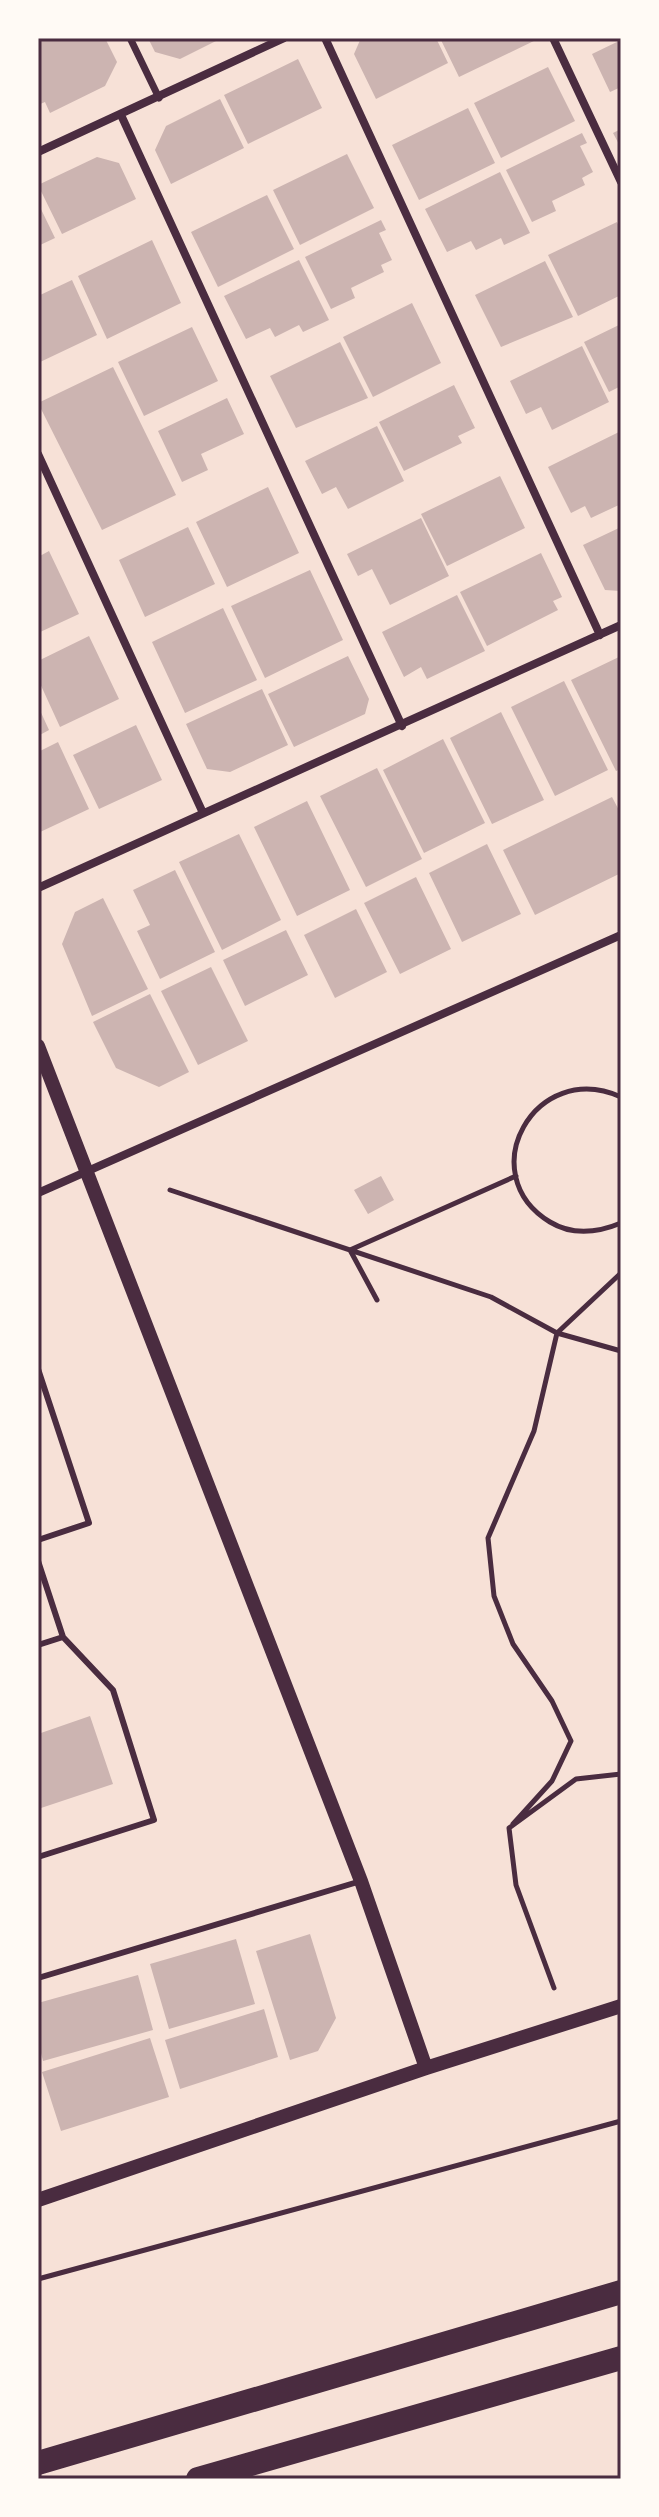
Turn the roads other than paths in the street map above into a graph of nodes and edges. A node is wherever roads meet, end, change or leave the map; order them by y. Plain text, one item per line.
1 (130, 38) edge
2 (284, 38) edge
3 (325, 38) edge
4 (553, 38) edge
5 (159, 98) junction
6 (121, 115) junction
7 (38, 152) edge
8 (621, 182) edge
9 (38, 454) edge
10 (621, 625) edge
11 (600, 635) junction
12 (402, 726) junction
13 (203, 813) junction
14 (38, 888) edge
15 (621, 935) edge
16 (38, 1046) edge
17 (87, 1172) junction
18 (38, 1193) edge
19 (38, 1369) edge
20 (38, 1540) edge
21 (38, 1561) edge
22 (63, 1637) junction
23 (38, 1645) edge
24 (38, 1857) edge
25 (361, 1881) junction
26 (38, 1978) edge
27 (621, 2006) edge
28 (426, 2068) junction
29 (38, 2200) edge
30 (621, 2292) edge
31 (621, 2358) edge
32 (38, 2463) edge
33 (198, 2479) edge

1 - 5 street
2 - 5 street
3 - 11 street
4 - 8 street
5 - 6 street
6 - 7 street
6 - 12 street
9 - 13 street
10 - 11 street
11 - 12 street
12 - 13 street
13 - 14 street
15 - 17 street
16 - 17 street
17 - 18 street
17 - 25 street
19 - 20 lane
21 - 22 lane
22 - 23 lane
22 - 24 lane
25 - 26 lane
25 - 28 street
27 - 28 street
28 - 29 street
30 - 32 highway
31 - 33 highway

